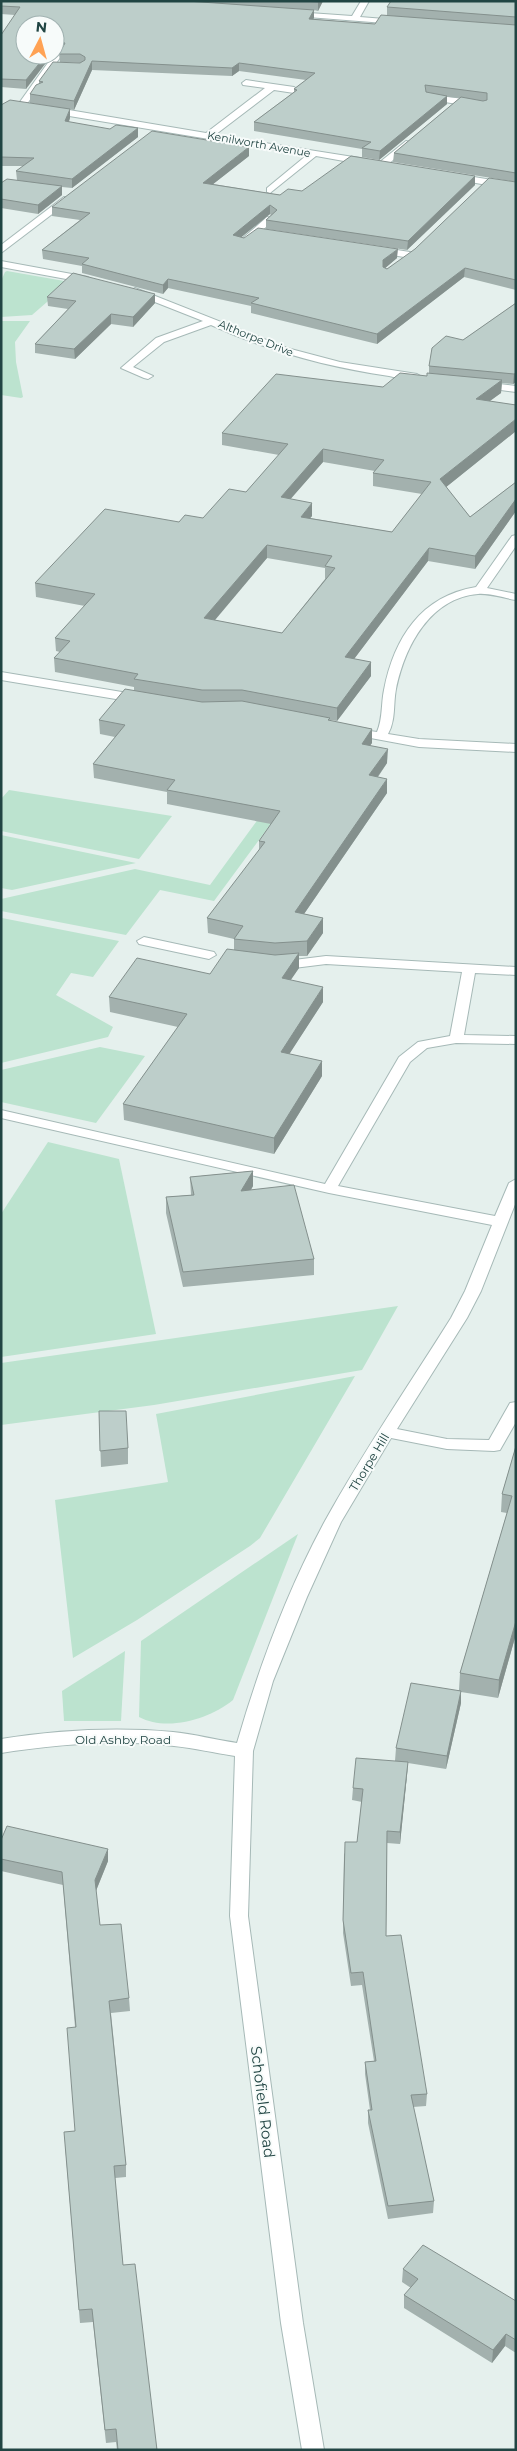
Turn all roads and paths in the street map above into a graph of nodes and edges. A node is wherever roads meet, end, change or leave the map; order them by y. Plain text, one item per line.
1 (366, 1) edge
2 (288, 14) edge
3 (354, 19) junction
4 (409, 23) edge
5 (50, 66) joint
6 (60, 66) edge
7 (246, 83) dead end
8 (272, 87) junction
9 (294, 90) edge
10 (429, 97) edge
11 (459, 101) junction
12 (8, 103) edge
13 (482, 105) edge
14 (30, 107) junction
15 (451, 108) edge
16 (159, 127) junction
17 (208, 136) junction
18 (144, 139) edge
19 (413, 139) edge
20 (314, 154) junction
21 (448, 176) edge
22 (516, 187) edge
23 (57, 190) edge
24 (270, 190) dead end
25 (270, 219) edge
26 (240, 244) edge
27 (362, 248) edge
28 (1, 250) edge
29 (410, 255) edge
30 (1, 264) edge
31 (101, 282) edge
32 (127, 288) edge
33 (213, 321) junction
34 (148, 376) dead end
35 (431, 379) edge
36 (470, 384) edge
37 (516, 389) edge
38 (516, 538) edge
39 (480, 590) junction
40 (516, 598) edge
41 (1, 676) edge
42 (154, 701) edge
43 (344, 729) edge
44 (381, 736) junction
45 (516, 748) edge
46 (144, 941) dead end
47 (210, 955) dead end
48 (266, 964) edge
49 (468, 968) junction
50 (516, 971) edge
51 (456, 1039) junction
52 (516, 1040) edge
53 (1, 1114) edge
54 (516, 1184) edge
55 (329, 1189) junction
56 (501, 1222) junction
57 (516, 1407) edge
58 (386, 1432) junction
59 (1, 1746) edge
60 (244, 1751) junction
61 (313, 2450) edge

1 - 3 street
2 - 3 street
3 - 4 street
5 - 6 street
5 - 14 street
7 - 8 street
8 - 9 street
8 - 17 street
10 - 11 street
11 - 13 street
11 - 15 street
12 - 14 street, Kenilworth Avenue
14 - 16 street, Kenilworth Avenue
16 - 17 street, Kenilworth Avenue
16 - 18 street
17 - 20 street, Kenilworth Avenue
19 - 20 street, Kenilworth Avenue
20 - 24 street
21 - 22 street
23 - 28 street
25 - 26 street
27 - 29 street
30 - 31 street
32 - 33 street, Althorpe Drive
33 - 34 street
33 - 35 street, Althorpe Drive
36 - 37 street
38 - 39 street
39 - 40 street
39 - 44 street
41 - 42 street
43 - 44 street
44 - 45 street
46 - 47 street
48 - 49 street
49 - 50 street
49 - 51 street
51 - 52 street
51 - 55 street
53 - 55 street
54 - 56 street, Thorpe Hill
55 - 56 street
56 - 58 street, Thorpe Hill
57 - 58 street
58 - 60 street, Thorpe Hill
59 - 60 street, Old Ashby Road
60 - 61 street, Schofield Road

